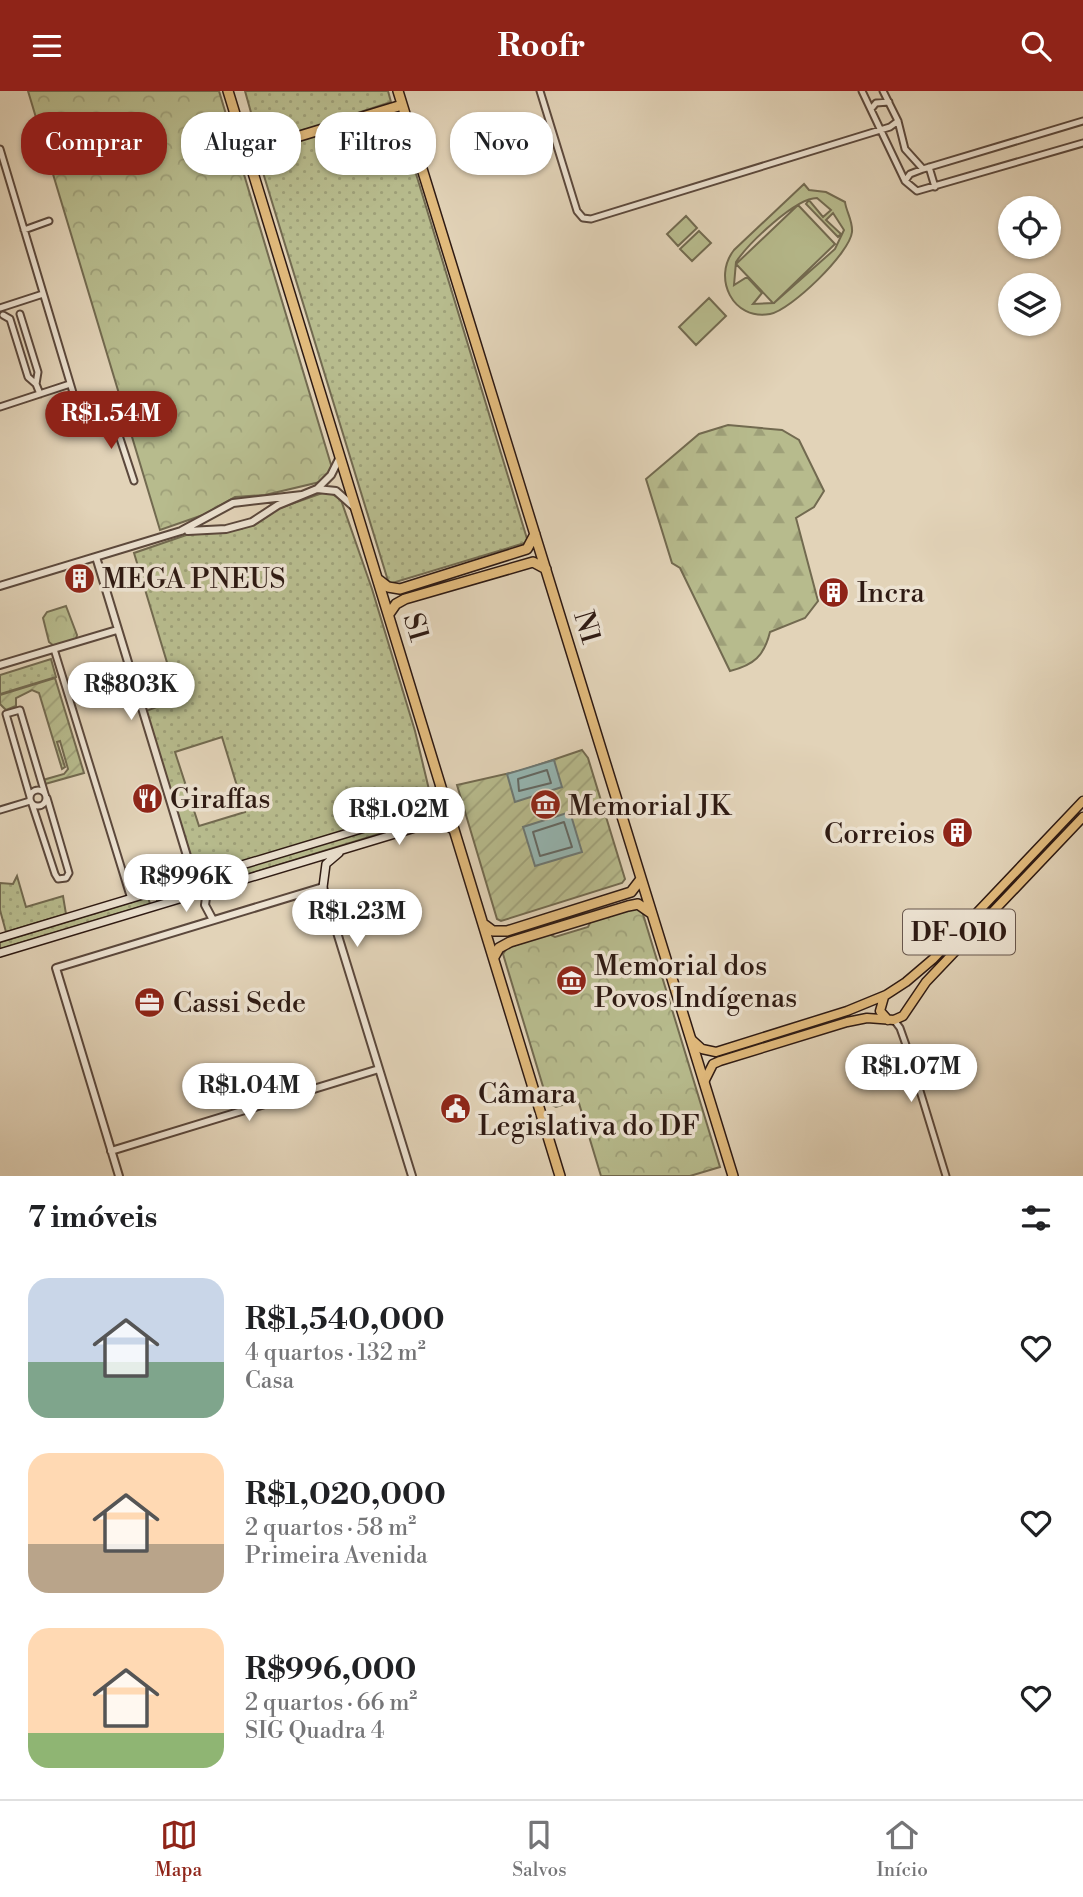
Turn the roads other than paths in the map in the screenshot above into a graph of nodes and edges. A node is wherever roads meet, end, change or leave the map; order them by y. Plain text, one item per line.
1 (228, 91) edge
2 (398, 91) edge
3 (540, 91) edge
4 (862, 91) edge
5 (883, 91) edge
6 (889, 102) junction
7 (402, 105) junction
8 (871, 111) junction
9 (235, 112) edge
10 (898, 121) junction
11 (1083, 121) edge
12 (880, 128) junction
13 (301, 136) edge
14 (1083, 143) edge
15 (0, 149) edge
16 (926, 168) junction
17 (254, 175) edge
18 (905, 181) junction
19 (935, 187) junction
20 (50, 221) dead end
21 (24, 230) junction
22 (43, 294) junction
23 (0, 308) edge
24 (20, 314) dead end
25 (3, 315) dead end
26 (36, 384) junction
27 (70, 384) junction
28 (40, 394) junction
29 (0, 407) edge
30 (341, 456) junction
31 (134, 481) dead end
32 (317, 489) junction
33 (302, 495) junction
34 (260, 500) junction
35 (356, 509) junction
36 (219, 512) junction
37 (263, 516) junction
38 (226, 529) junction
39 (181, 531) junction
40 (536, 534) junction
41 (96, 557) junction
42 (546, 569) junction
43 (378, 578) junction
44 (0, 586) edge
45 (389, 614) junction
46 (117, 630) junction
47 (54, 649) junction
48 (0, 665) edge
49 (42, 782) junction
50 (441, 784) junction
51 (27, 786) junction
52 (46, 796) junction
53 (31, 800) junction
54 (1083, 801) edge
55 (0, 810) edge
56 (1083, 817) edge
57 (456, 832) junction
58 (348, 847) junction
59 (236, 867) junction
60 (194, 879) junction
61 (239, 879) junction
62 (642, 879) junction
63 (323, 887) junction
64 (207, 890) junction
65 (154, 891) junction
66 (192, 894) junction
67 (131, 899) junction
68 (157, 905) junction
69 (205, 913) junction
70 (652, 914) junction
71 (210, 921) junction
72 (484, 923) junction
73 (195, 925) junction
74 (0, 938) edge
75 (0, 953) edge
76 (494, 957) junction
77 (886, 995) junction
78 (891, 1020) junction
79 (691, 1039) junction
80 (379, 1069) junction
81 (704, 1082) junction
82 (111, 1151) junction
83 (119, 1176) edge
84 (412, 1176) edge
85 (560, 1176) edge
86 (733, 1176) edge
87 (946, 1176) edge

1 - 9 highway, S1
2 - 7 highway, N1
3 - 12 street
4 - 8 street
5 - 6 street
6 - 8 street
6 - 10 street
7 - 13 highway
7 - 40 highway, N1
8 - 12 street
10 - 12 street
10 - 16 street
11 - 16 street
12 - 18 street
14 - 19 street
15 - 21 street
16 - 18 street
16 - 19 street
17 - 30 highway, S1
18 - 19 street
20 - 21 street
21 - 22 street
22 - 23 street
22 - 27 street
24 - 26 street
25 - 26 street
26 - 28 street
27 - 28 street
27 - 31 street
28 - 29 street
30 - 32 street
30 - 35 highway, S1
32 - 33 street
32 - 35 street
33 - 34 street
33 - 37 street
34 - 36 street
34 - 37 street
35 - 43 highway, S1
36 - 38 street
36 - 39 street
37 - 38 street
38 - 39 street
39 - 41 street
40 - 42 highway, N1
40 - 43 highway
41 - 44 street
41 - 46 street
42 - 45 highway
42 - 62 highway, N1
43 - 45 highway, S1
45 - 50 highway, S1
46 - 47 street
46 - 60 street
47 - 48 street
47 - 67 street
49 - 51 street
49 - 51 street
49 - 52 street
50 - 57 highway, S1
50 - 59 main road
51 - 53 street
52 - 53 street
52 - 53 street
52 - 53 street
53 - 55 street
54 - 77 main road, DF-010
56 - 78 main road, DF-010
57 - 58 main road
57 - 72 highway, S1
58 - 61 main road
58 - 63 main road
59 - 60 main road
59 - 61 main road
60 - 65 main road
61 - 64 main road
62 - 70 highway, N1
62 - 72 highway
63 - 71 street
63 - 80 street
64 - 66 main road
64 - 71 street
65 - 67 main road
65 - 68 main road
66 - 68 main road
66 - 69 street
67 - 74 main road
68 - 75 main road
69 - 71 street
69 - 73 street
70 - 76 highway
70 - 79 highway, N1
71 - 73 street
72 - 76 highway, S1
73 - 82 street
76 - 85 highway, S1
77 - 78 main road
77 - 79 main road, DF-010
78 - 81 main road
78 - 87 street
79 - 81 highway, N1
80 - 82 street
80 - 84 street
81 - 86 highway, N1
82 - 83 street

